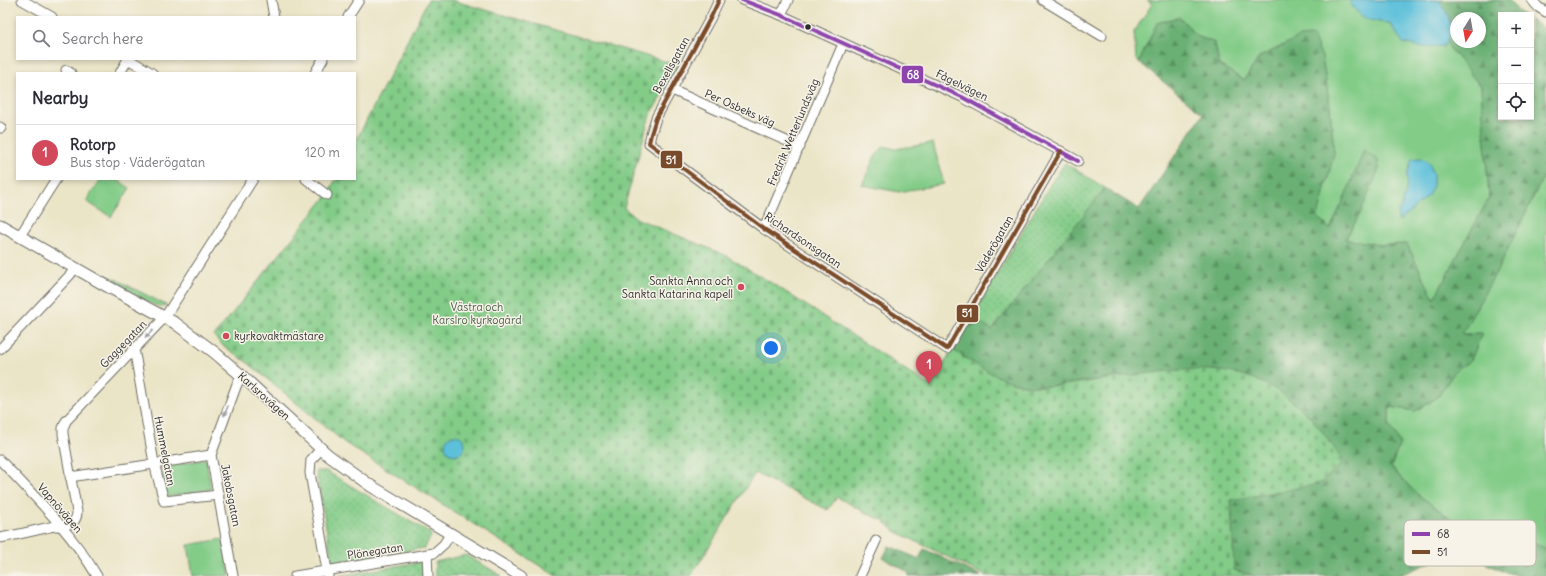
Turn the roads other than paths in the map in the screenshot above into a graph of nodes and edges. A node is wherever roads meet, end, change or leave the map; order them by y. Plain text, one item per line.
1 (22, 0) edge
2 (271, 0) edge
3 (359, 0) edge
4 (719, 0) edge
5 (742, 0) edge
6 (788, 0) edge
7 (1043, 0) edge
8 (781, 15) junction
9 (50, 16) edge
10 (274, 16) edge
11 (349, 16) edge
12 (1102, 36) dead end
13 (843, 44) junction
14 (127, 60) edge
15 (130, 60) edge
16 (322, 60) edge
17 (121, 72) edge
18 (150, 72) edge
19 (316, 72) edge
20 (672, 90) junction
21 (649, 143) joint
22 (800, 147) junction
23 (1061, 151) junction
24 (1078, 161) dead end
25 (55, 180) edge
26 (252, 180) edge
27 (307, 180) edge
28 (326, 195) dead end
29 (0, 225) edge
30 (764, 229) junction
31 (18, 235) junction
32 (75, 268) junction
33 (165, 317) junction
34 (0, 349) edge
35 (947, 349) joint
36 (133, 351) junction
37 (242, 376) junction
38 (320, 450) junction
39 (211, 455) junction
40 (0, 460) edge
41 (154, 463) junction
42 (70, 477) junction
43 (219, 495) junction
44 (59, 526) junction
45 (451, 533) junction
46 (0, 538) edge
47 (876, 541) dead end
48 (427, 554) junction
49 (328, 573) edge
50 (97, 576) edge
51 (233, 576) edge
52 (295, 576) edge
53 (428, 576) edge
54 (520, 576) edge
55 (860, 576) edge

1 - 9 street
2 - 10 street
3 - 11 street
4 - 20 street, Bexellsgatan
5 - 8 street, Fågelvägen
6 - 8 street
7 - 12 street
8 - 13 street, Fågelvägen
13 - 22 street, Fredrik Wetterlundsväg
13 - 23 street, Fågelvägen
14 - 17 street
15 - 18 street
16 - 19 street
20 - 21 street, Bexellsgatan
20 - 22 street, Per Osbeks väg
21 - 30 street, Richardsonsgatan
22 - 30 street, Fredrik Wetterlundsväg
23 - 24 street, Fågelvägen
23 - 35 street, Väderögatan
25 - 31 street
26 - 33 street, Gaggegatan
27 - 28 street
29 - 31 street, Karlsrovägen
30 - 35 street, Richardsonsgatan
31 - 32 street, Karlsrovägen
32 - 33 street, Karlsrovägen
32 - 34 street
33 -> 36 street, Gaggegatan
33 - 37 street, Karlsrovägen
36 - 41 street, Hummelgatan
36 - 42 street, Gaggegatan
37 - 38 street, Karlsrovägen
37 -> 39 street, Jakobsgatan
38 - 45 street, Karlsrovägen
38 - 49 street
39 - 41 street
39 - 43 street, Jakobsgatan
40 - 44 street, Vapnövägen
41 - 42 street
41 - 43 street, Hummelgatan
42 - 44 street, Gaggegatan
43 - 51 street, Jakobsgatan
44 - 46 street
44 - 50 street, Vapnövägen
45 - 48 street, Plönegatan
45 - 54 street, Karlsrovägen
47 - 55 street
48 - 49 street, Plönegatan
48 - 53 street
49 - 52 street, Plönegatan

